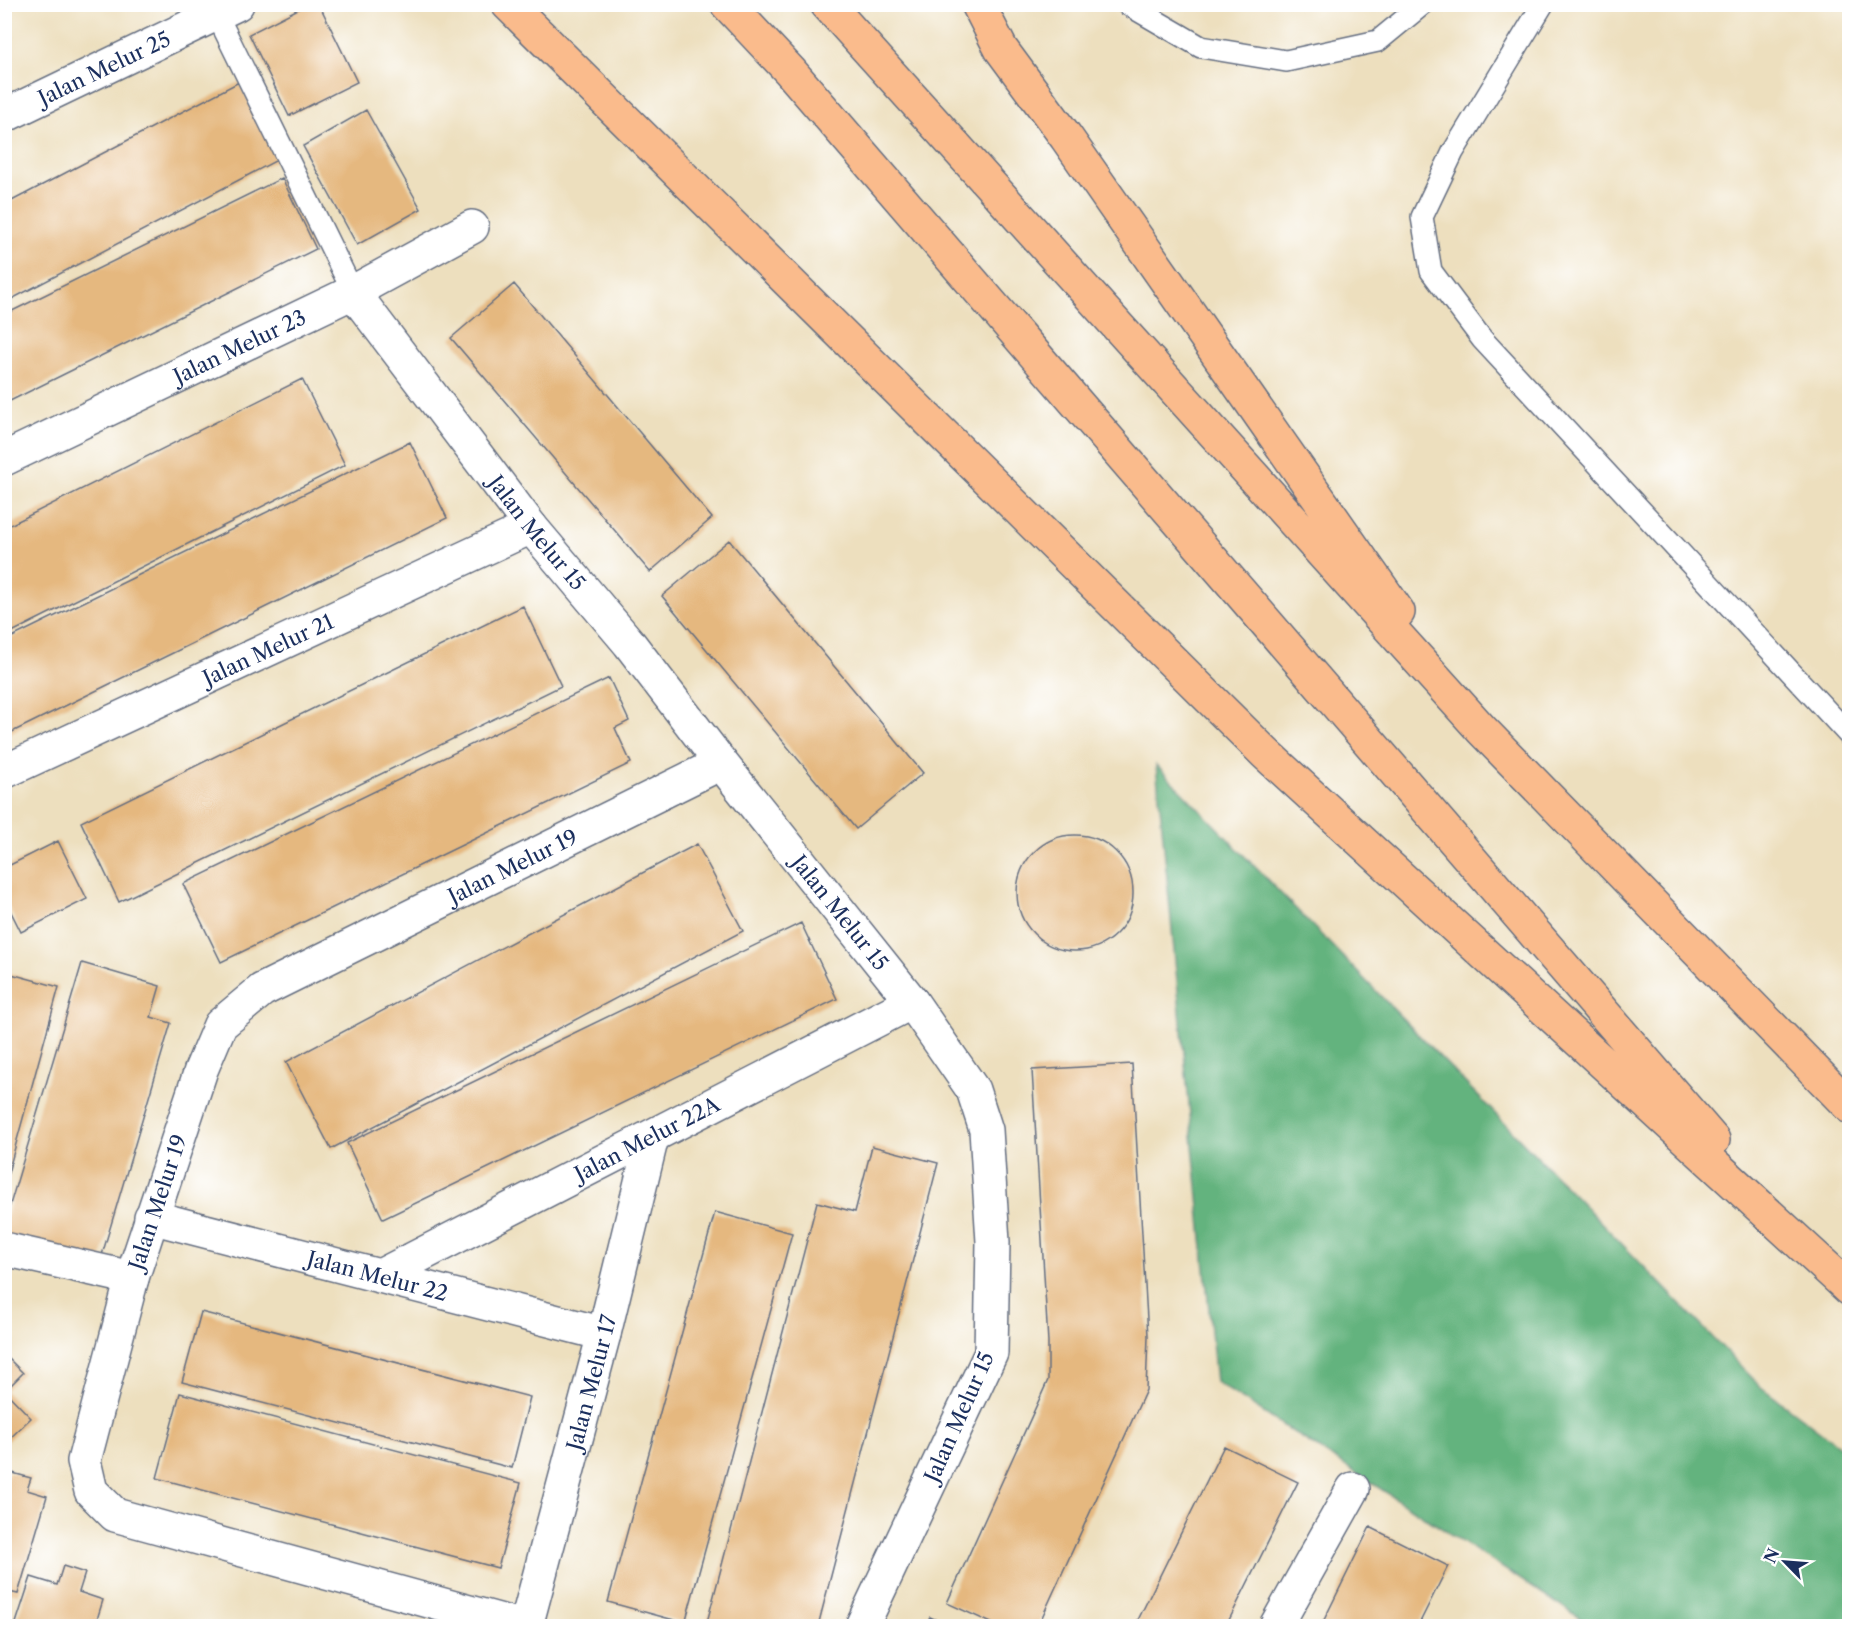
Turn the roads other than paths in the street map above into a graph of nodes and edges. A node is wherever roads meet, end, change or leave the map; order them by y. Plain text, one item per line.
1 (508, 4) edge
2 (727, 4) edge
3 (827, 4) edge
4 (978, 4) edge
5 (1127, 4) edge
6 (1423, 4) edge
7 (1543, 4) edge
8 (227, 10) edge
9 (4, 116) edge
10 (472, 227) dead end
11 (353, 292) junction
12 (4, 459) edge
13 (531, 527) junction
14 (1482, 730) junction
15 (1850, 736) edge
16 (721, 763) junction
17 (4, 772) edge
18 (912, 1002) junction
19 (1850, 1107) edge
20 (652, 1137) junction
21 (151, 1217) junction
22 (4, 1249) edge
23 (1814, 1257) junction
24 (382, 1275) junction
25 (132, 1278) junction
26 (1850, 1289) edge
27 (604, 1334) junction
28 (1353, 1489) dead end
29 (520, 1626) edge
30 (526, 1626) edge
31 (862, 1626) edge
32 (1276, 1626) edge

1 - 23 highway
2 - 23 highway
3 - 14 highway
4 - 14 highway
5 - 6 lane
7 - 15 lane
8 - 9 street, Jalan Melur 25
8 - 11 lane
10 - 11 street, Jalan Melur 23
11 - 12 street, Jalan Melur 23
11 - 13 street, Jalan Melur 15
13 - 16 street, Jalan Melur 15
13 - 17 street, Jalan Melur 21
14 - 19 highway
16 - 18 street, Jalan Melur 15
16 - 21 street, Jalan Melur 19
18 - 20 street, Jalan Melur 22A
18 - 31 street, Jalan Melur 15
20 - 24 street, Jalan Melur 22A
20 - 27 street, Jalan Melur 17
21 - 24 street, Jalan Melur 22
21 - 25 street, Jalan Melur 19
22 - 25 street
23 - 26 highway
24 - 27 street, Jalan Melur 22
25 - 29 street, Jalan Melur 19
27 - 30 street, Jalan Melur 17
28 - 32 street

